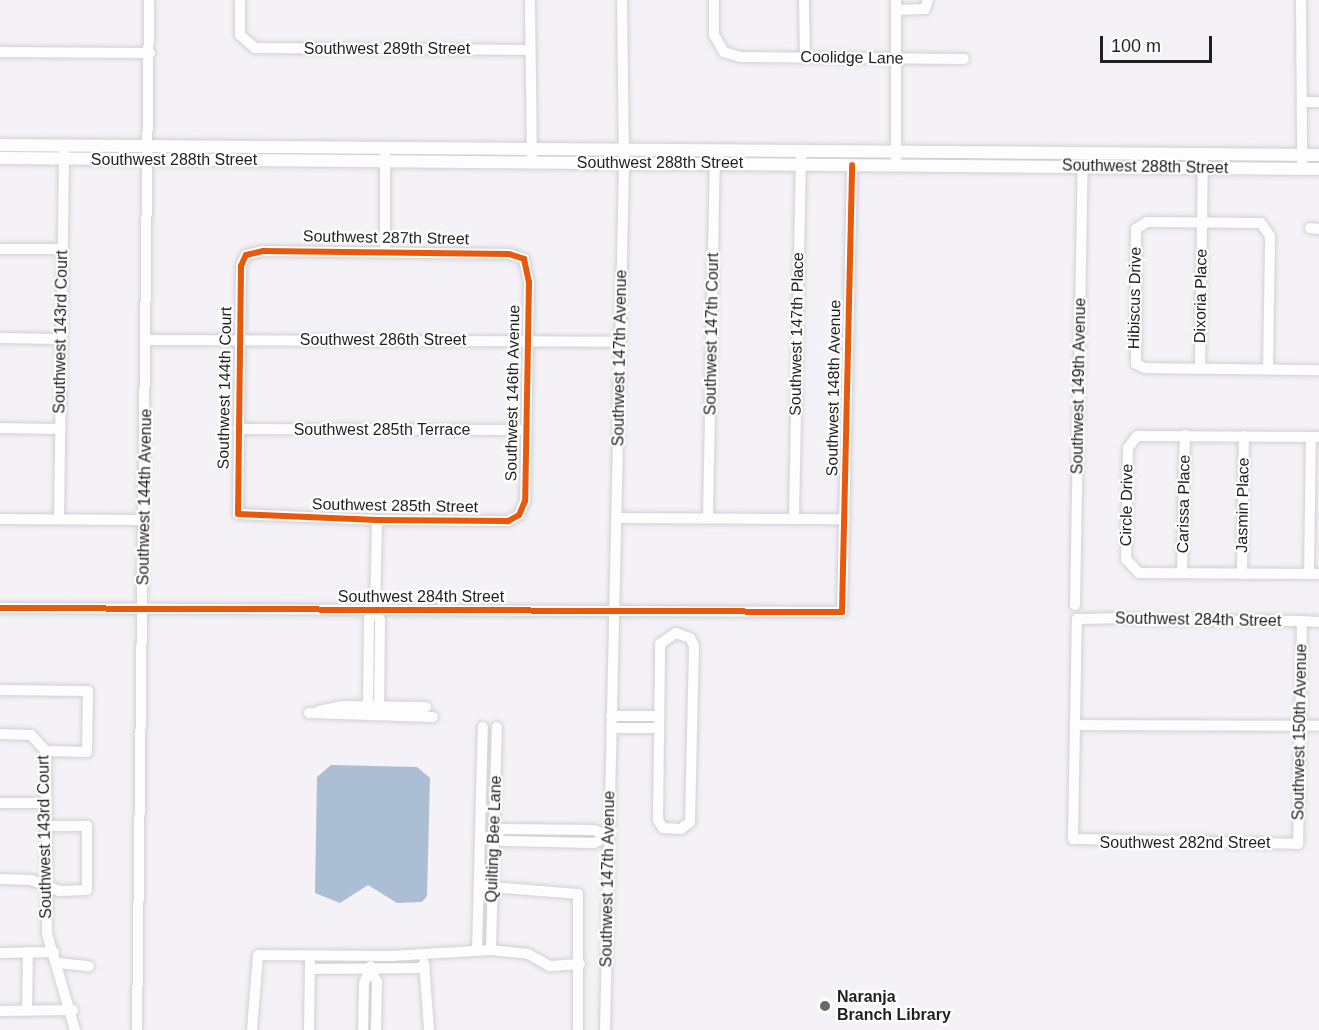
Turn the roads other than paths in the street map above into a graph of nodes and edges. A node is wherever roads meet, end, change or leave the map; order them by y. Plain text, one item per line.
1 (149, 0) edge
2 (240, 0) edge
3 (530, 0) edge
4 (622, 0) edge
5 (714, 0) edge
6 (804, 0) edge
7 (928, 0) edge
8 (1301, 0) edge
9 (896, 5) edge
10 (530, 50) junction
11 (0, 52) edge
12 (150, 53) junction
13 (805, 57) junction
14 (896, 59) junction
15 (964, 59) dead end
16 (1302, 102) junction
17 (1319, 102) edge
18 (0, 144) edge
19 (63, 145) junction
20 (150, 146) junction
21 (385, 147) junction
22 (532, 148) junction
23 (625, 149) junction
24 (715, 150) junction
25 (801, 150) junction
26 (896, 151) junction
27 (1203, 154) junction
28 (1302, 155) junction
29 (1319, 155) edge
30 (0, 158) edge
31 (64, 159) junction
32 (150, 159) junction
33 (385, 162) junction
34 (532, 163) junction
35 (624, 163) junction
36 (715, 164) junction
37 (801, 165) junction
38 (852, 165) junction
39 (896, 165) junction
40 (1083, 167) junction
41 (1203, 168) junction
42 (1302, 169) junction
43 (1319, 169) edge
44 (1202, 223) junction
45 (0, 249) edge
46 (63, 249) junction
47 (385, 251) junction
48 (246, 255) joint
49 (524, 259) joint
50 (0, 338) edge
51 (61, 339) junction
52 (239, 339) junction
53 (146, 340) junction
54 (528, 341) junction
55 (620, 342) junction
56 (1268, 368) junction
57 (1200, 369) junction
58 (1319, 370) edge
59 (0, 428) edge
60 (60, 429) junction
61 (238, 429) junction
62 (526, 430) junction
63 (1185, 435) junction
64 (1244, 436) junction
65 (1315, 437) edge
66 (247, 518) joint
67 (617, 518) junction
68 (708, 518) junction
69 (794, 518) junction
70 (0, 519) edge
71 (59, 519) junction
72 (845, 519) junction
73 (145, 520) junction
74 (377, 520) junction
75 (508, 521) joint
76 (1182, 573) junction
77 (1242, 573) junction
78 (1314, 574) edge
79 (1075, 605) dead end
80 (0, 608) edge
81 (143, 610) junction
82 (375, 611) junction
83 (615, 611) junction
84 (842, 612) joint
85 (1302, 621) junction
86 (1319, 622) edge
87 (0, 690) edge
88 (426, 707) dead end
89 (373, 711) junction
90 (611, 716) junction
91 (659, 716) junction
92 (433, 717) dead end
93 (1075, 725) junction
94 (1300, 726) junction
95 (1319, 726) edge
96 (483, 727) dead end
97 (497, 727) dead end
98 (611, 728) junction
99 (659, 729) junction
100 (0, 734) edge
101 (46, 751) junction
102 (0, 803) edge
103 (45, 803) junction
104 (45, 826) junction
105 (480, 835) junction
106 (494, 836) junction
107 (609, 836) junction
108 (1298, 844) joint
109 (0, 879) edge
110 (478, 886) junction
111 (493, 886) junction
112 (44, 887) junction
113 (477, 950) junction
114 (491, 950) junction
115 (28, 952) junction
116 (0, 953) edge
117 (422, 954) junction
118 (310, 956) junction
119 (372, 956) junction
120 (56, 958) junction
121 (580, 964) junction
122 (89, 966) dead end
123 (425, 968) junction
124 (310, 969) junction
125 (371, 970) junction
126 (27, 1010) junction
127 (73, 1010) junction
128 (0, 1011) edge
129 (75, 1030) edge
130 (137, 1030) edge
131 (252, 1030) edge
132 (309, 1030) edge
133 (363, 1030) edge
134 (376, 1030) edge
135 (429, 1030) edge
136 (578, 1030) edge
137 (605, 1030) edge

1 - 12 street, Southwest 144th Avenue
2 - 10 street, Southwest 289th Street
3 - 10 street
4 - 23 street, Southwest 147th Avenue
5 - 13 street, Coolidge Lane
6 - 13 street
7 - 9 street
8 - 16 street
9 - 14 street
10 - 22 street
11 - 12 street
12 - 20 street, Southwest 144th Avenue
13 - 14 street, Coolidge Lane
14 - 15 street, Coolidge Lane
14 - 26 street
16 - 17 street
16 - 28 street
18 - 19 main road, Southwest 288th Street
19 - 20 main road, Southwest 288th Street
19 - 31 street, Southwest 143rd Court
20 - 21 main road, Southwest 288th Street
20 - 32 street, Southwest 144th Avenue
21 - 22 main road, Southwest 288th Street
21 - 33 street
22 - 23 main road, Southwest 288th Street
22 - 34 street
23 - 24 main road, Southwest 288th Street
23 - 35 street, Southwest 147th Avenue
24 - 25 main road, Southwest 288th Street
24 - 36 street, Southwest 147th Court
25 - 26 main road, Southwest 288th Street
25 - 37 street, Southwest 147th Place
26 - 27 main road, Southwest 288th Street
26 - 39 street
27 - 28 main road, Southwest 288th Street
27 - 41 street, Dixoria Place
28 - 29 main road, Southwest 288th Street
28 - 42 street
30 - 31 main road, Southwest 288th Street
31 - 32 main road, Southwest 288th Street
31 - 46 street, Southwest 143rd Court
32 - 33 main road, Southwest 288th Street
32 - 53 street, Southwest 144th Avenue
33 - 34 main road, Southwest 288th Street
33 - 47 street
34 - 35 main road, Southwest 288th Street
35 - 36 main road, Southwest 288th Street
35 - 55 street, Southwest 147th Avenue
36 - 37 main road, Southwest 288th Street
36 - 68 street, Southwest 147th Court
37 - 38 main road, Southwest 288th Street
37 - 69 street, Southwest 147th Place
38 - 39 main road, Southwest 288th Street
38 - 72 street, Southwest 148th Avenue
39 - 40 main road, Southwest 288th Street
40 - 41 main road, Southwest 288th Street
40 - 79 street, Southwest 149th Avenue
41 - 42 main road, Southwest 288th Street
41 - 44 street, Dixoria Place
42 - 43 main road, Southwest 288th Street
44 - 56 street, Hibiscus Drive
44 - 57 street, Dixoria Place
44 - 57 street, Hibiscus Drive
45 - 46 street
46 - 51 street, Southwest 143rd Court
47 - 48 street, Southwest 287th Street
47 - 49 street, Southwest 287th Street
48 - 52 street, Southwest 144th Court
49 - 54 street, Southwest 146th Avenue
50 - 51 street
51 - 60 street, Southwest 143rd Court
52 - 53 street, Southwest 286th Street
52 - 54 street, Southwest 286th Street
52 - 61 street, Southwest 144th Court
53 - 73 street, Southwest 144th Avenue
54 - 55 street, Southwest 286th Street
54 - 62 street, Southwest 146th Avenue
55 - 67 street, Southwest 147th Avenue
56 - 57 street, Hibiscus Drive
56 - 58 street, Hibiscus Drive
59 - 60 street
60 - 71 street, Southwest 143rd Court
61 - 62 street, Southwest 285th Terrace
61 - 66 street, Southwest 144th Court
62 - 75 street, Southwest 146th Avenue
63 - 64 street, Circle Drive
63 - 76 street, Carissa Place
63 - 76 street, Circle Drive
64 - 65 street, Circle Drive
64 - 77 street, Jasmin Place
65 - 78 street
66 - 74 street, Southwest 285th Street
67 - 68 street
67 - 83 street, Southwest 147th Avenue
68 - 69 street
69 - 72 street
70 - 71 street
71 - 73 street
72 - 84 street, Southwest 148th Avenue
73 - 81 street, Southwest 144th Avenue
74 - 75 street, Southwest 285th Street
74 - 82 street
76 - 77 street, Circle Drive
77 - 78 street, Circle Drive
80 - 81 street, Southwest 284th Street
81 - 82 street, Southwest 284th Street
81 - 130 street, Southwest 144th Avenue
82 - 83 street, Southwest 284th Street
82 - 89 street
83 - 84 street, Southwest 284th Street
83 - 90 street, Southwest 147th Avenue
85 - 86 street, Southwest 284th Street
85 - 93 street, Southwest 284th Street
85 - 94 street, Southwest 150th Avenue
87 - 101 street
88 - 89 street
89 - 92 street
90 - 91 street
90 - 98 street, Southwest 147th Avenue
91 - 99 street
91 - 99 street
93 - 94 street
93 - 108 street, Southwest 282nd Street
94 - 95 street
94 - 108 street, Southwest 150th Avenue
96 - 105 street, Quilting Bee Lane
97 - 106 street, Quilting Bee Lane
98 - 99 street
98 - 107 street, Southwest 147th Avenue
100 - 101 street, Southwest 143rd Court
101 - 103 street, Southwest 143rd Court
102 - 103 street
103 - 104 street, Southwest 143rd Court
104 - 112 street, Southwest 143rd Court
104 - 112 street
105 - 106 street
105 - 110 street, Quilting Bee Lane
106 - 107 street
106 - 111 street, Quilting Bee Lane
107 - 137 street, Southwest 147th Avenue
109 - 112 street
110 - 111 street
110 - 113 street, Quilting Bee Lane
111 - 114 street, Quilting Bee Lane
111 - 121 street
112 - 120 street, Southwest 143rd Court
113 - 114 street
113 - 117 street
114 - 121 street
115 - 116 street
115 - 120 street
115 - 126 street
117 - 119 street
117 - 123 street
118 - 119 street
118 - 124 street
118 - 131 street
119 - 125 street
120 - 122 street
120 - 127 street, Southwest 143rd Court
121 - 136 street
123 - 125 street
123 - 135 street
124 - 125 street
124 - 132 street
125 - 133 street
125 - 134 street
126 - 127 street
126 - 128 street
127 - 129 street, Southwest 143rd Court

